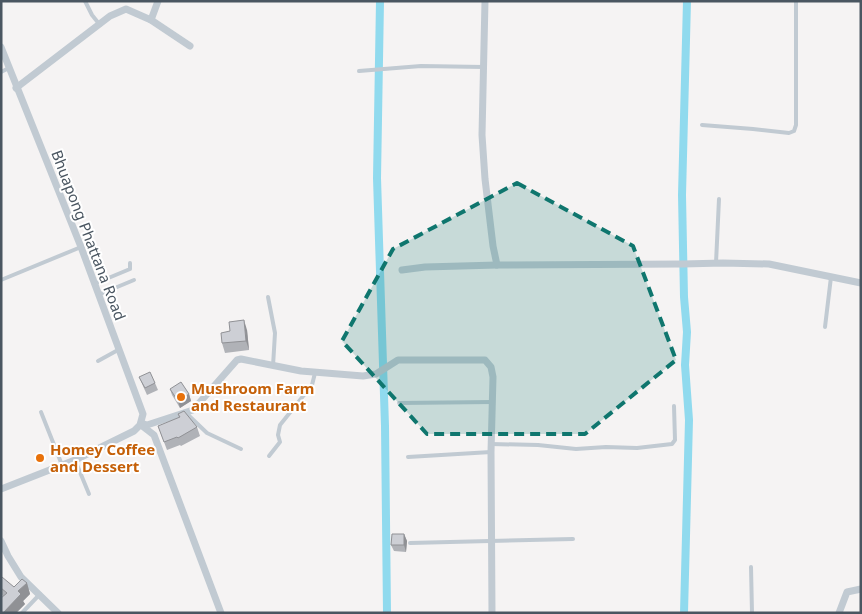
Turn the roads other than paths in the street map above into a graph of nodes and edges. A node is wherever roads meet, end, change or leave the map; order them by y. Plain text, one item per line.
1 (85, 1) edge
2 (158, 1) edge
3 (485, 1) edge
4 (796, 1) edge
5 (151, 20) junction
6 (100, 25) junction
7 (190, 46) dead end
8 (1, 47) edge
9 (484, 67) junction
10 (9, 68) junction
11 (358, 71) dead end
12 (1, 72) edge
13 (16, 88) junction
14 (702, 125) dead end
15 (719, 199) dead end
16 (80, 248) junction
17 (130, 263) dead end
18 (716, 263) junction
19 (497, 265) junction
20 (402, 270) dead end
21 (831, 277) junction
22 (1, 280) edge
23 (134, 280) dead end
24 (861, 283) edge
25 (94, 284) junction
26 (98, 295) junction
27 (268, 297) dead end
28 (825, 327) dead end
29 (118, 350) junction
30 (98, 361) dead end
31 (274, 366) junction
32 (316, 373) junction
33 (492, 402) junction
34 (399, 403) dead end
35 (674, 406) dead end
36 (41, 412) dead end
37 (185, 412) junction
38 (140, 424) junction
39 (491, 444) junction
40 (241, 448) dead end
41 (491, 452) junction
42 (269, 456) dead end
43 (408, 457) dead end
44 (75, 460) junction
45 (62, 465) junction
46 (1, 489) edge
47 (89, 494) dead end
48 (573, 540) dead end
49 (1, 541) edge
50 (491, 542) junction
51 (410, 543) dead end
52 (752, 567) dead end
53 (861, 589) edge
54 (40, 594) junction
55 (22, 613) edge
56 (58, 613) edge
57 (221, 613) edge
58 (492, 613) edge
59 (752, 613) edge
60 (839, 613) edge

1 - 6 lane
2 - 5 street
3 - 9 street
4 - 14 lane
5 - 6 street
5 - 7 street
6 - 13 street
8 - 10 street, Bhuapong Phattana Road
9 - 11 lane
9 - 19 street
10 - 12 lane
10 - 13 street, Bhuapong Phattana Road
13 - 16 street, Bhuapong Phattana Road
15 - 18 lane
16 - 22 lane
16 - 25 street, Bhuapong Phattana Road
17 - 25 lane
18 - 19 street
18 - 21 street
19 - 20 street
21 - 24 street
21 - 28 lane
23 - 26 lane
25 - 26 street, Bhuapong Phattana Road
26 - 29 street, Bhuapong Phattana Road
27 - 31 lane
29 - 30 lane
29 - 38 street, Bhuapong Phattana Road
31 - 32 street
31 - 37 street
32 - 33 street
32 - 42 lane
33 - 34 lane
33 - 39 street
35 - 39 lane
36 - 45 lane
37 - 38 street
37 - 40 lane
38 - 44 street
38 - 57 street
39 - 41 street
41 - 43 lane
41 - 50 street
44 - 45 street
44 - 47 lane
45 - 46 street
48 - 50 lane
49 - 54 street
50 - 51 lane
50 - 58 street
52 - 59 lane
53 - 60 street
54 - 55 lane
54 - 56 street

